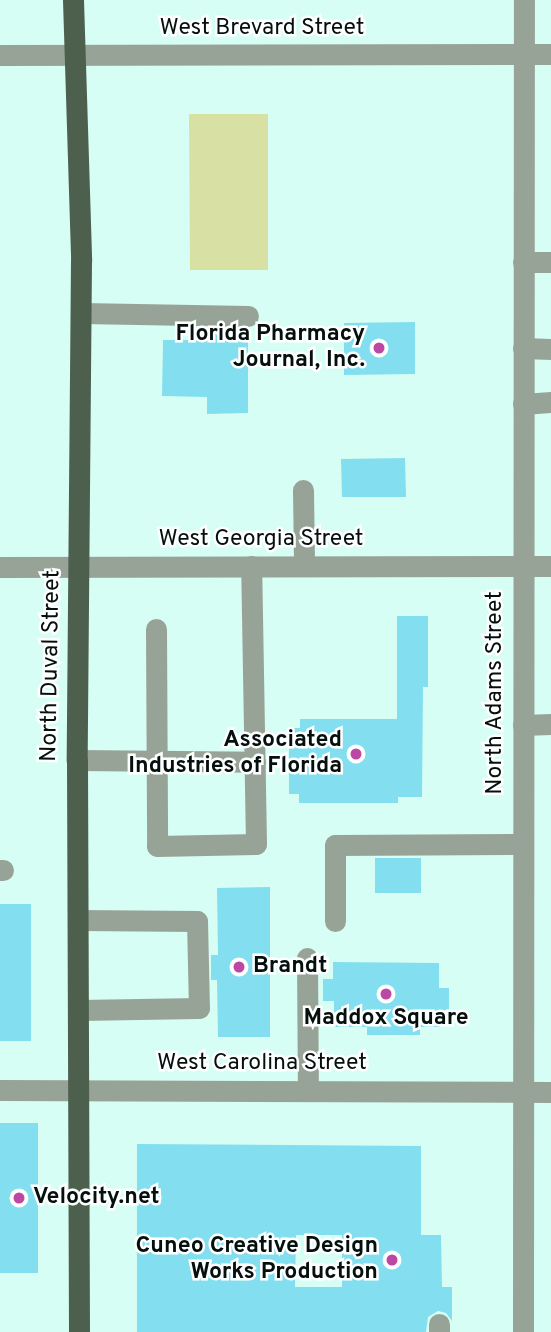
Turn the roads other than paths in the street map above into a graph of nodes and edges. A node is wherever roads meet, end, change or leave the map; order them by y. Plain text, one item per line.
1 (73, 0) edge
2 (524, 0) edge
3 (524, 54) junction
4 (551, 54) edge
5 (0, 55) edge
6 (74, 56) junction
7 (523, 262) junction
8 (551, 262) edge
9 (81, 313) junction
10 (248, 316) dead end
11 (523, 348) junction
12 (551, 349) edge
13 (551, 402) edge
14 (523, 404) junction
15 (303, 490) dead end
16 (251, 566) junction
17 (304, 566) junction
18 (522, 566) junction
19 (551, 566) edge
20 (0, 567) edge
21 (80, 567) junction
22 (156, 629) dead end
23 (523, 724) junction
24 (551, 724) edge
25 (77, 760) junction
26 (157, 761) junction
27 (255, 762) junction
28 (523, 844) junction
29 (78, 920) junction
30 (335, 921) dead end
31 (307, 958) dead end
32 (79, 1010) junction
33 (0, 1090) edge
34 (79, 1090) junction
35 (308, 1091) junction
36 (524, 1092) junction
37 (551, 1092) edge
38 (79, 1332) edge
39 (523, 1332) edge

1 - 6 main road, North Duval Street
2 - 3 street, North Adams Street
3 - 4 street, West Brevard Street
3 - 6 street, West Brevard Street
3 - 7 street, North Adams Street
5 - 6 street, West Brevard Street
6 - 9 main road, North Duval Street
7 - 8 street
7 - 11 street, North Adams Street
9 - 10 street
9 - 21 main road, North Duval Street
11 - 12 street
11 - 14 street, North Adams Street
13 - 14 street
14 - 18 street, North Adams Street
15 - 17 street
16 - 17 street, West Georgia Street
16 - 21 street, West Georgia Street
16 - 27 street
17 - 18 street, West Georgia Street
18 - 19 street, West Georgia Street
18 - 23 street, North Adams Street
20 - 21 street, West Georgia Street
21 - 25 main road, North Duval Street
22 - 26 street
23 - 24 street
23 - 28 street, North Adams Street
25 - 26 street
25 - 29 main road, North Duval Street
26 - 27 street
26 - 27 street
28 - 30 street
28 - 36 street, North Adams Street
29 - 32 main road, North Duval Street
29 - 32 street
31 - 35 street
32 - 34 main road, North Duval Street
33 - 34 street, West Carolina Street
34 - 35 street, West Carolina Street
34 - 38 main road, North Duval Street
35 - 36 street, West Carolina Street
36 - 37 street, West Carolina Street
36 - 39 street, North Adams Street

